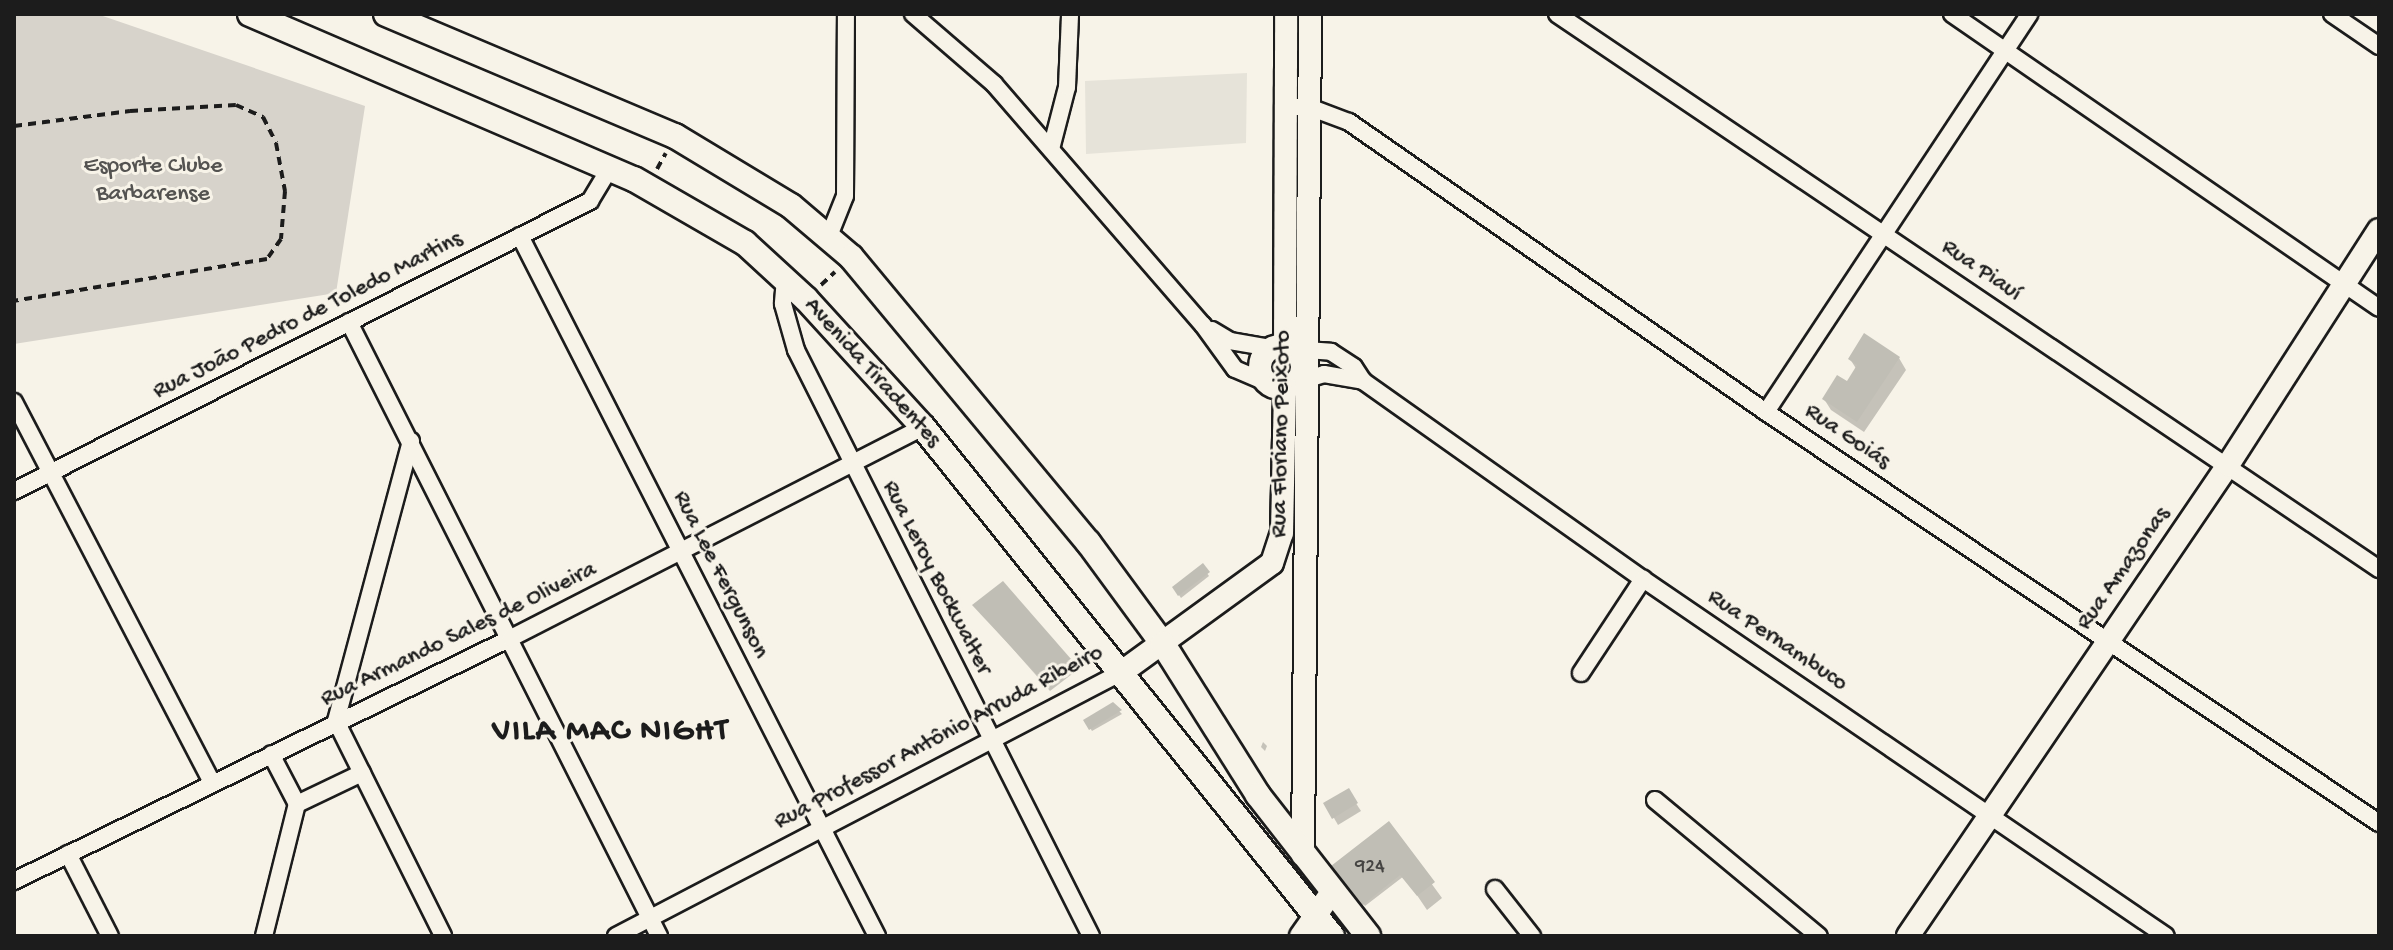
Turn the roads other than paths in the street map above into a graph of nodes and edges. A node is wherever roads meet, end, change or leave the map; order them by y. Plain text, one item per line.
1 (250, 14) edge
2 (386, 14) edge
3 (846, 14) edge
4 (913, 14) edge
5 (1070, 14) edge
6 (1286, 14) edge
7 (1310, 14) edge
8 (1557, 14) edge
9 (1952, 14) edge
10 (2029, 14) edge
11 (2332, 14) edge
12 (2379, 46) edge
13 (2003, 50) junction
14 (1285, 107) junction
15 (1309, 107) junction
16 (1051, 149) junction
17 (610, 168) junction
18 (2379, 230) edge
19 (1882, 234) junction
20 (520, 236) junction
21 (829, 236) junction
22 (785, 279) junction
23 (2343, 283) junction
24 (2379, 308) edge
25 (349, 322) junction
26 (1203, 325) junction
27 (1289, 348) junction
28 (1363, 381) junction
29 (1290, 383) junction
30 (14, 402) edge
31 (1766, 412) junction
32 (923, 427) junction
33 (411, 441) junction
34 (851, 465) junction
35 (2228, 465) junction
36 (50, 472) junction
37 (14, 491) edge
38 (682, 552) junction
39 (1272, 563) junction
40 (2379, 569) edge
41 (1643, 579) junction
42 (1305, 585) junction
43 (511, 638) junction
44 (2106, 640) junction
45 (1163, 644) junction
46 (1122, 672) junction
47 (1581, 673) dead end
48 (336, 721) junction
49 (994, 741) junction
50 (271, 754) junction
51 (362, 773) junction
52 (212, 782) junction
53 (1655, 800) dead end
54 (297, 804) junction
55 (1990, 814) junction
56 (2379, 823) edge
57 (822, 828) junction
58 (68, 854) junction
59 (1303, 855) junction
60 (14, 881) edge
61 (1495, 889) dead end
62 (1332, 892) junction
63 (1314, 914) junction
64 (650, 917) junction
65 (110, 936) edge
66 (264, 936) edge
67 (443, 936) edge
68 (616, 936) edge
69 (659, 936) edge
70 (877, 936) edge
71 (1091, 936) edge
72 (1301, 936) edge
73 (1332, 936) edge
74 (1368, 936) edge
75 (1532, 936) edge
76 (1819, 936) edge
77 (1908, 936) edge
78 (2166, 936) edge

1 - 17 main road, Avenida Tiradentes
2 - 21 main road
3 - 21 street
4 - 16 street
5 - 16 street
6 - 14 main road, Rua Floriano Peixoto
7 - 15 main road, Rua Floriano Peixoto
8 - 19 street, Rua Piauí
9 - 13 street
10 - 13 street
11 - 12 street
13 - 19 street
13 - 23 street
14 - 15 street, Rua Goiás
14 - 27 main road, Rua Floriano Peixoto
15 - 27 main road, Rua Floriano Peixoto
15 - 31 street, Rua Goiás
16 - 26 street
17 - 20 street, Rua João Pedro de Toledo Martins
17 - 22 main road, Avenida Tiradentes
18 - 23 main road, Rua Amazonas
19 - 31 street
19 - 35 street, Rua Piauí
20 - 25 street, Rua João Pedro de Toledo Martins
20 - 38 street, Rua Lee Fergunson
21 - 45 main road
22 - 32 main road, Avenida Tiradentes
22 - 34 street, Rua Leroy Bockwalter
23 - 24 street
23 - 35 main road, Rua Amazonas
25 - 33 street
25 - 36 street, Rua João Pedro de Toledo Martins
26 - 27 street, Rua Pernambuco
26 - 29 street
27 - 28 street, Rua Pernambuco
27 - 29 main road, Rua Floriano Peixoto
27 - 29 main road
28 - 29 street, Rua Pernambuco
28 - 41 street, Rua Pernambuco
29 - 39 main road, Rua Floriano Peixoto
29 - 42 main road, Rua Floriano Peixoto
30 - 36 street
31 - 44 street, Rua Goiás
32 - 34 street, Rua Armando Sales de Oliveira
32 - 46 main road, Avenida Tiradentes
33 - 43 street
33 - 48 street
34 - 38 street, Rua Armando Sales de Oliveira
34 - 49 street, Rua Leroy Bockwalter
35 - 40 street, Rua Piauí
35 - 44 main road, Rua Amazonas
36 - 37 street, Rua João Pedro de Toledo Martins
36 - 52 street
38 - 43 street, Rua Armando Sales de Oliveira
38 - 57 street, Rua Lee Fergunson
39 - 42 main road
39 - 45 main road, Rua Professor Antônio Arruda Ribeiro
41 - 47 street
41 - 55 street, Rua Pernambuco
42 - 59 main road, Rua Floriano Peixoto
43 - 48 street, Rua Armando Sales de Oliveira
43 - 64 street
44 - 55 main road, Rua Amazonas
44 - 56 street, Rua Goiás
45 - 46 main road, Rua Professor Antônio Arruda Ribeiro
45 - 59 main road
46 - 49 street, Rua Professor Antônio Arruda Ribeiro
46 - 63 main road, Avenida Tiradentes
48 - 50 street, Rua Armando Sales de Oliveira
48 - 51 street
49 - 57 street, Rua Professor Antônio Arruda Ribeiro
49 - 71 street, Rua Leroy Bockwalter
50 - 52 street, Rua Armando Sales de Oliveira
50 - 54 street
51 - 54 street
51 - 67 street
52 - 58 street, Rua Armando Sales de Oliveira
53 - 76 street
54 - 66 street
55 - 77 main road, Rua Amazonas
55 - 78 street, Rua Pernambuco
57 - 64 street, Rua Professor Antônio Arruda Ribeiro
57 - 70 street, Rua Lee Fergunson
58 - 60 street, Rua Armando Sales de Oliveira
58 - 65 street
59 - 62 main road
61 - 75 street
62 - 63 main road
62 - 74 main road
63 - 72 main road
63 - 73 main road, Avenida Tiradentes
64 - 68 street, Rua Professor Antônio Arruda Ribeiro
64 - 69 street

